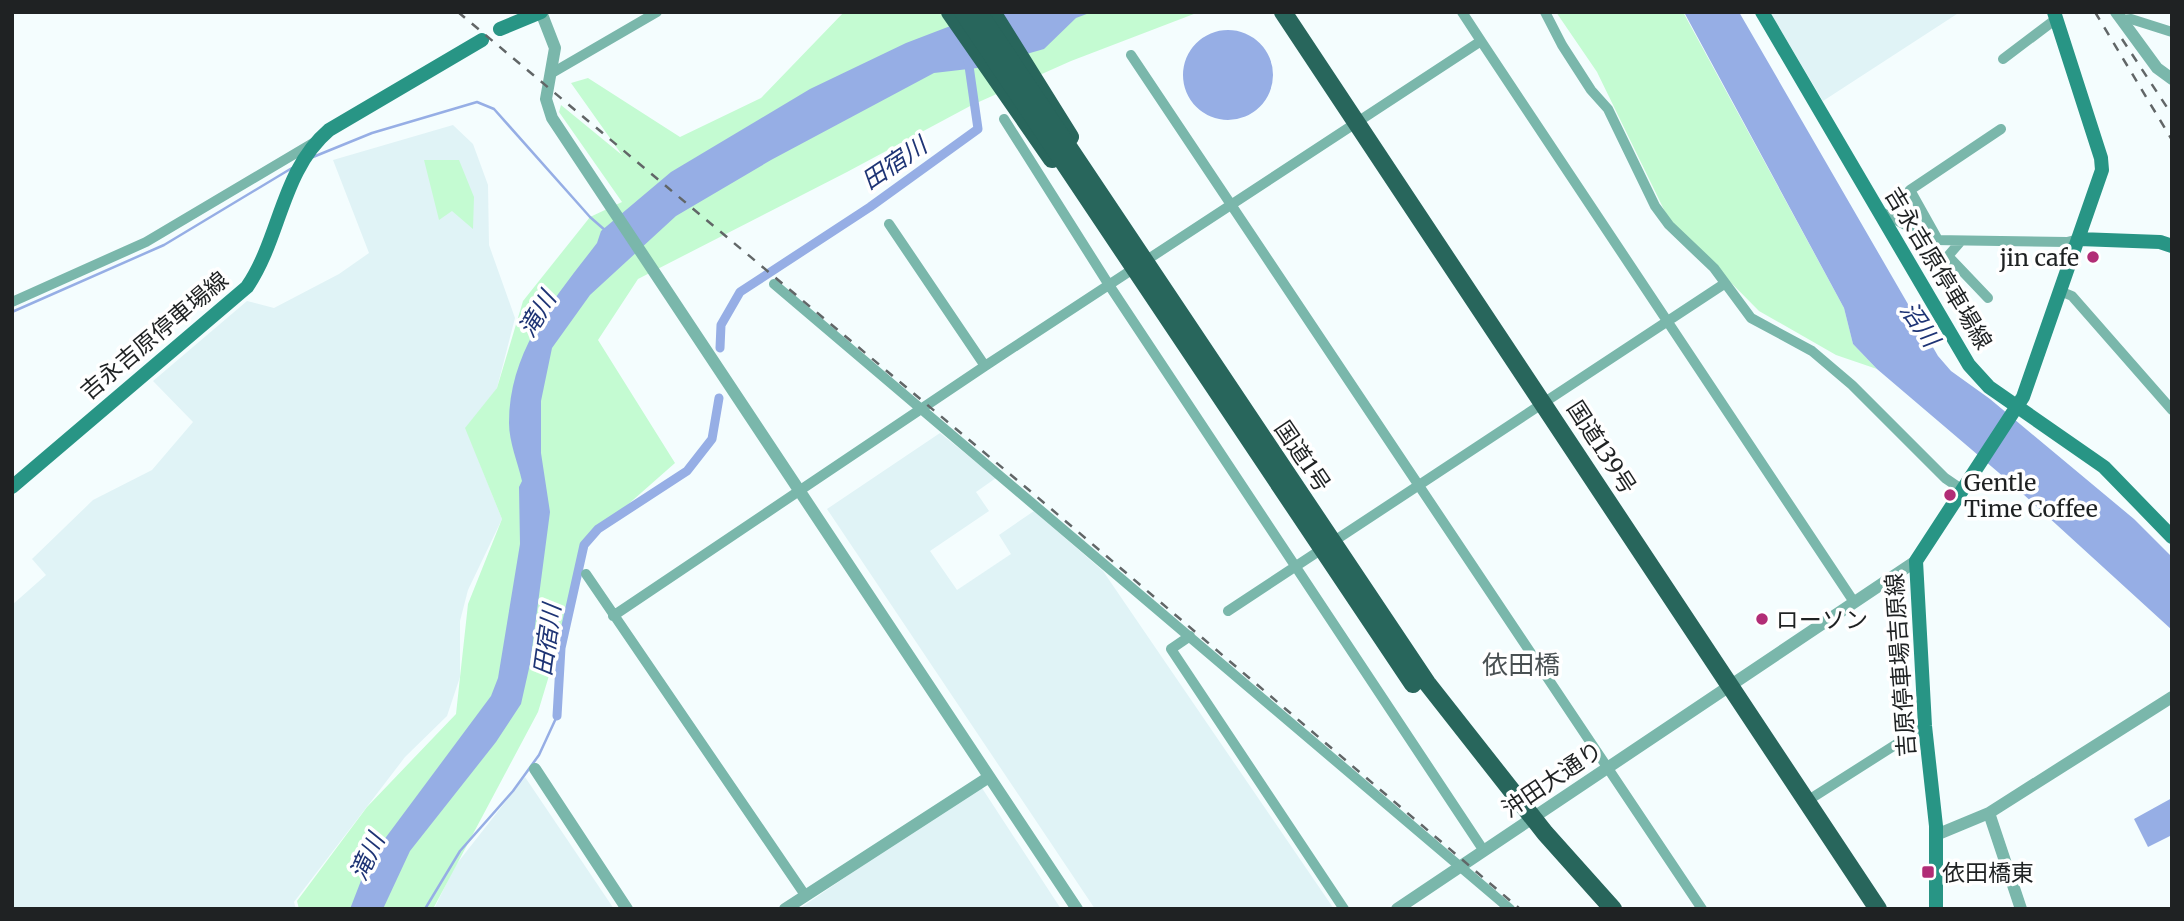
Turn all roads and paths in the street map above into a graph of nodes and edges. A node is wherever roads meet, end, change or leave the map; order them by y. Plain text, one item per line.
1 (541, 12) edge
2 (950, 12) edge
3 (963, 12) edge
4 (978, 12) edge
5 (992, 12) edge
6 (1283, 12) edge
7 (1462, 12) edge
8 (1545, 12) edge
9 (1762, 12) edge
10 (652, 14) edge
11 (2055, 15) edge
12 (2119, 16) edge
13 (500, 29) dead end
14 (2172, 32) edge
15 (482, 40) dead end
16 (1481, 41) junction
17 (1131, 55) dead end
18 (2003, 59) dead end
19 (552, 73) junction
20 (2172, 79) edge
21 (1004, 119) dead end
22 (1357, 122) junction
23 (2001, 129) dead end
24 (316, 142) junction
25 (1233, 204) junction
26 (1878, 211) junction
27 (889, 224) dead end
28 (2079, 239) junction
29 (1938, 240) junction
30 (1961, 241) junction
31 (2172, 246) edge
32 (1132, 256) junction
33 (774, 284) dead end
34 (1724, 284) junction
35 (1109, 285) junction
36 (2060, 291) junction
37 (1989, 298) dead end
38 (12, 302) edge
39 (1668, 322) junction
40 (985, 366) junction
41 (1544, 403) junction
42 (922, 409) junction
43 (2172, 410) edge
44 (2016, 411) junction
45 (1420, 484) junction
46 (12, 487) edge
47 (1964, 491) junction
48 (799, 493) junction
49 (2172, 537) edge
50 (1916, 561) junction
51 (1296, 566) junction
52 (586, 574) dead end
53 (1854, 602) junction
54 (1228, 611) dead end
55 (613, 616) junction
56 (1190, 636) junction
57 (1731, 684) junction
58 (2172, 697) edge
59 (1925, 726) junction
60 (1608, 768) junction
61 (535, 769) dead end
62 (989, 777) junction
63 (1807, 801) junction
64 (1989, 813) junction
65 (1936, 835) junction
66 (1484, 851) junction
67 (1460, 867) junction
68 (805, 895) junction
69 (627, 909) edge
70 (785, 909) edge
71 (1077, 909) edge
72 (1344, 909) edge
73 (1397, 909) edge
74 (1510, 909) edge
75 (1597, 909) edge
76 (1613, 909) edge
77 (1702, 909) edge
78 (1878, 909) edge
79 (1936, 909) edge
80 (2021, 909) edge

1 - 13 main road
1 - 19 street
2 - 32 highway, bridge
3 - 32 highway, 国道1号, bridge
4 - 32 highway, 国道1号, bridge
5 - 32 highway, bridge
6 - 22 highway, 国道139号
7 - 16 street
8 - 34 street
9 - 26 main road, 吉永吉原停車場線
10 - 19 street
11 - 18 street
11 - 28 main road
12 - 14 street
12 - 20 street
15 - 24 main road, 吉永吉原停車場線
16 - 22 street
16 - 39 street
17 - 25 street
19 - 48 street
21 - 35 street
22 - 25 street
22 - 41 highway, 国道139号
23 - 29 street
24 - 38 street
24 - 46 main road, 吉永吉原停車場線
25 - 35 street
25 - 45 street
26 - 29 street
26 - 44 main road, 吉永吉原停車場線
27 - 40 street
28 - 30 street
28 - 31 main road
28 - 36 main road
29 - 30 street
30 - 37 street
32 - 75 highway, 国道1号, bridge
32 - 76 highway, 国道1号, bridge
33 - 42 street
34 - 39 street
34 - 47 street
35 - 40 street
35 - 51 street
36 - 43 street
36 - 44 main road
39 - 41 street
39 - 53 street
40 - 42 street
41 - 45 street
41 - 57 highway, 国道139号
42 - 48 street
42 - 56 street
44 - 47 main road, 吉原停車場吉原線
44 - 49 main road, 吉永吉原停車場線
45 - 51 street
45 - 60 street
47 - 50 main road, 吉原停車場吉原線
48 - 55 street
48 - 62 street
50 - 53 street, 沖田大通り
50 - 59 main road, 吉原停車場吉原線
51 - 54 street
51 - 66 street
52 - 55 street
53 - 57 street, 沖田大通り
55 - 68 street
56 - 67 street
56 - 72 street
57 - 60 street, 沖田大通り
57 - 63 highway, 国道139号
58 - 64 street
59 - 63 street
59 - 65 main road, 吉原停車場吉原線
60 - 66 street, 沖田大通り
60 - 77 street
61 - 69 street
62 - 68 street
62 - 71 street
63 - 78 highway, 国道139号
64 - 65 street
64 - 80 street
65 - 79 main road, 吉原停車場吉原線
66 - 67 street, 沖田大通り
67 - 73 street, 沖田大通り
67 - 74 street
68 - 70 street

